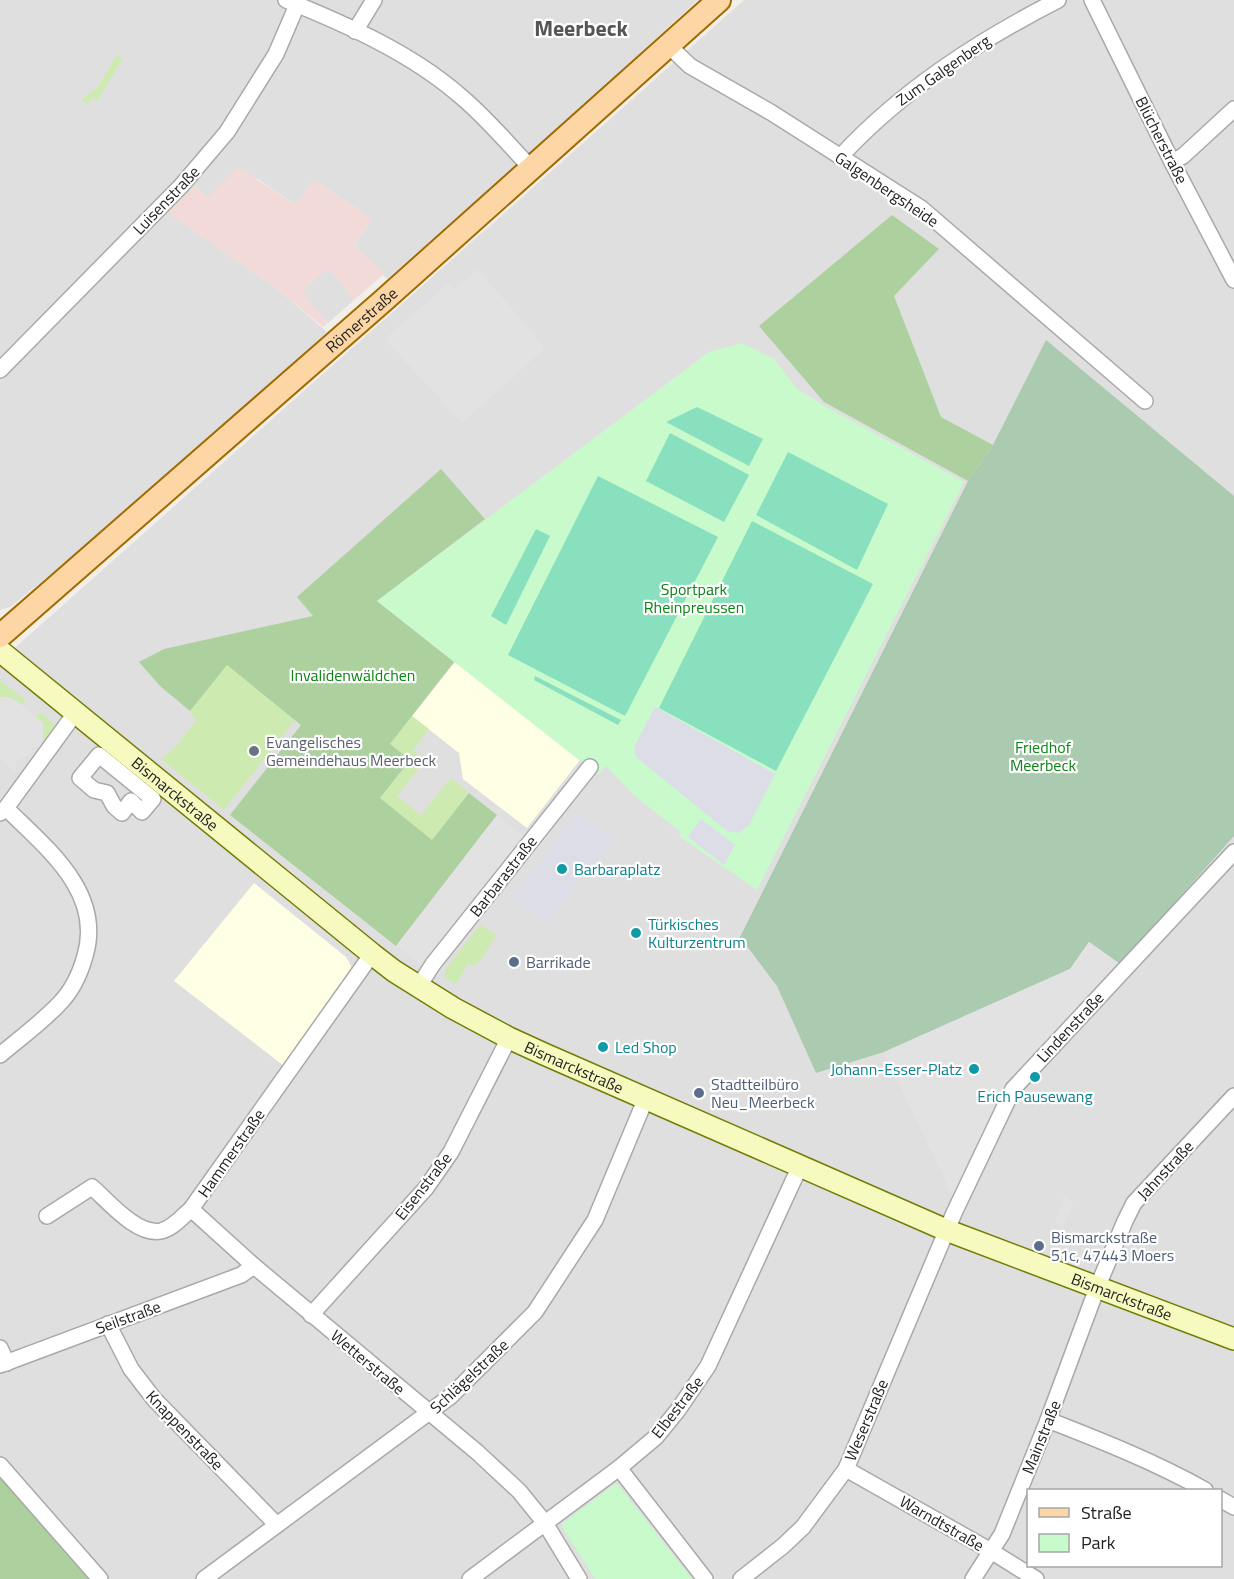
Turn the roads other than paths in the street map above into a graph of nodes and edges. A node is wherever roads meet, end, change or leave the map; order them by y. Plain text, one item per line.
1 (374, 0) edge
2 (719, 0) edge
3 (1058, 0) edge
4 (1092, 0) edge
5 (291, 2) edge
6 (355, 31) junction
7 (668, 45) junction
8 (1234, 109) edge
9 (840, 157) junction
10 (1172, 162) junction
11 (532, 169) junction
12 (1234, 280) edge
13 (0, 370) edge
14 (1145, 401) dead end
15 (0, 636) edge
16 (0, 651) edge
17 (76, 712) junction
18 (590, 767) dead end
19 (153, 799) joint
20 (3, 810) edge
21 (1234, 852) edge
22 (372, 954) junction
23 (419, 986) junction
24 (509, 1038) junction
25 (0, 1055) edge
26 (1234, 1096) edge
27 (646, 1098) junction
28 (800, 1166) junction
29 (191, 1209) junction
30 (46, 1216) dead end
31 (946, 1230) junction
32 (254, 1266) junction
33 (1097, 1288) junction
34 (311, 1315) junction
35 (108, 1324) junction
36 (1234, 1339) edge
37 (0, 1348) edge
38 (4, 1364) edge
39 (430, 1413) junction
40 (1048, 1420) junction
41 (0, 1465) edge
42 (619, 1468) junction
43 (846, 1469) junction
44 (1202, 1489) edge
45 (545, 1523) junction
46 (277, 1525) junction
47 (991, 1551) junction
48 (100, 1579) edge
49 (204, 1579) edge
50 (470, 1579) edge
51 (579, 1579) edge
52 (705, 1579) edge
53 (741, 1579) edge
54 (973, 1579) edge
55 (1036, 1579) edge

1 - 6 street
2 - 7 main road, Römerstraße
3 - 9 street, Zum Galgenberg
4 - 10 street, Blücherstraße
5 - 6 street
5 - 13 street, Luisenstraße
6 - 11 street
7 - 9 street, Galgenbergsheide
7 - 11 main road, Römerstraße
8 - 10 street
9 - 14 street, Galgenbergsheide
10 - 12 street, Blücherstraße
11 - 15 main road, Römerstraße
16 - 17 main road, Bismarckstraße
17 - 20 street
17 - 22 main road, Bismarckstraße
18 - 23 street, Barbarastraße
19 - 19 street
20 - 25 street
21 - 31 street, Lindenstraße
22 - 23 main road, Bismarckstraße
22 - 29 street, Hammerstraße
23 - 24 main road, Bismarckstraße
24 - 27 main road, Bismarckstraße
24 - 34 street, Eisenstraße
26 - 33 street, Jahnstraße
27 - 28 main road, Bismarckstraße
27 - 39 street, Schlägelstraße
28 - 31 main road, Bismarckstraße
28 - 42 street, Elbestraße
29 - 30 street, Hammerstraße
29 - 32 street, Wetterstraße
31 - 33 main road, Bismarckstraße
31 - 43 street, Weserstraße
32 - 34 street, Wetterstraße
32 - 35 street, Seilstraße
33 - 36 main road, Bismarckstraße
33 - 40 street, Mainstraße
34 - 39 street, Wetterstraße
35 - 38 street, Seilstraße
35 - 46 street, Knappenstraße
37 - 38 street
39 - 45 street, Wetterstraße
39 - 46 street, Schlägelstraße
40 - 44 street
40 - 47 street, Mainstraße
41 - 48 street
42 - 45 street, Elbestraße
42 - 52 street
43 - 47 street, Warndtstraße
43 - 53 street, Weserstraße
45 - 50 street, Elbestraße
45 - 51 street, Wetterstraße
46 - 49 street, Schlägelstraße
47 - 54 street, Mainstraße
47 - 55 street, Warndtstraße

